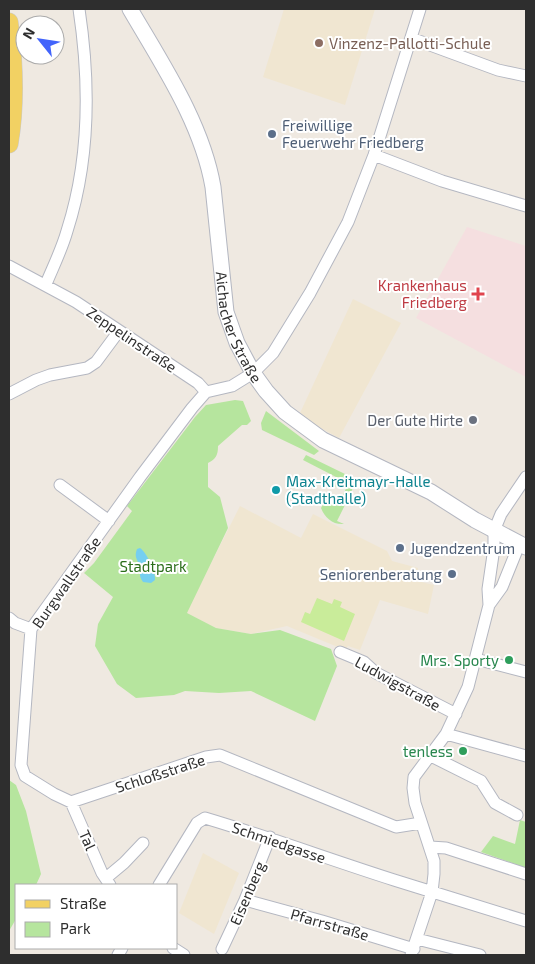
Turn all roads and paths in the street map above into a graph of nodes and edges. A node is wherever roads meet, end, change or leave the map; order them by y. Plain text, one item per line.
1 (78, 9) edge
2 (130, 9) edge
3 (420, 9) edge
4 (9, 22) edge
5 (411, 38) junction
6 (526, 76) edge
7 (9, 144) edge
8 (374, 154) junction
9 (526, 206) edge
10 (9, 266) edge
11 (46, 284) junction
12 (119, 330) junction
13 (253, 372) junction
14 (206, 392) junction
15 (9, 394) edge
16 (526, 477) edge
17 (60, 485) dead end
18 (109, 521) junction
19 (494, 531) junction
20 (523, 546) edge
21 (489, 605) junction
22 (9, 618) edge
23 (32, 629) junction
24 (340, 652) dead end
25 (476, 659) junction
26 (526, 672) edge
27 (456, 714) junction
28 (446, 734) junction
29 (431, 756) junction
30 (526, 756) edge
31 (71, 802) junction
32 (517, 815) dead end
33 (420, 824) junction
34 (270, 838) junction
35 (143, 843) dead end
36 (430, 847) junction
37 (526, 874) edge
38 (108, 882) edge
39 (160, 884) edge
40 (432, 892) junction
41 (245, 900) junction
42 (526, 921) edge
43 (414, 948) edge
44 (222, 949) dead end
45 (480, 955) edge

1 - 11 street
2 - 13 main road, Aichacher Straße
3 - 5 street
4 - 7 main road
5 - 6 street
5 - 8 street
8 - 9 street
8 - 13 street
10 - 11 street, Zeppelinstraße
11 - 12 street, Zeppelinstraße
12 - 14 street, Zeppelinstraße
12 - 15 street
13 - 14 street
13 - 19 main road, Aichacher Straße
14 - 18 street, Burgwallstraße
16 - 19 street
17 - 18 street, Burgwallstraße
18 - 23 street, Burgwallstraße
19 - 20 main road, Aichacher Straße
19 - 21 street, Ludwigstraße
20 - 21 street, Ludwigstraße
21 - 25 street, Ludwigstraße
22 - 23 street
23 - 31 street, Burgwallstraße
24 - 27 street, Ludwigstraße
25 - 26 street
25 - 27 street, Ludwigstraße
27 - 28 street, Ludwigstraße
28 - 29 street, Ludwigstraße
28 - 30 street
29 - 32 street
29 - 33 street, Ludwigstraße
31 - 33 street, Schloßstraße
31 - 38 street, Tal
33 - 36 street, Ludwigstraße
34 - 39 street, Schmiedgasse
34 - 40 street, Schmiedgasse
34 - 41 street, Eisenberg
35 - 38 street, Tal
36 - 37 street
36 - 40 street, Ludwigstraße
40 - 42 street, Schmiedgasse
40 - 43 street, Ludwigstraße
41 - 43 street, Pfarrstraße
41 - 44 street, Eisenberg
43 - 45 street, Pfarrstraße

